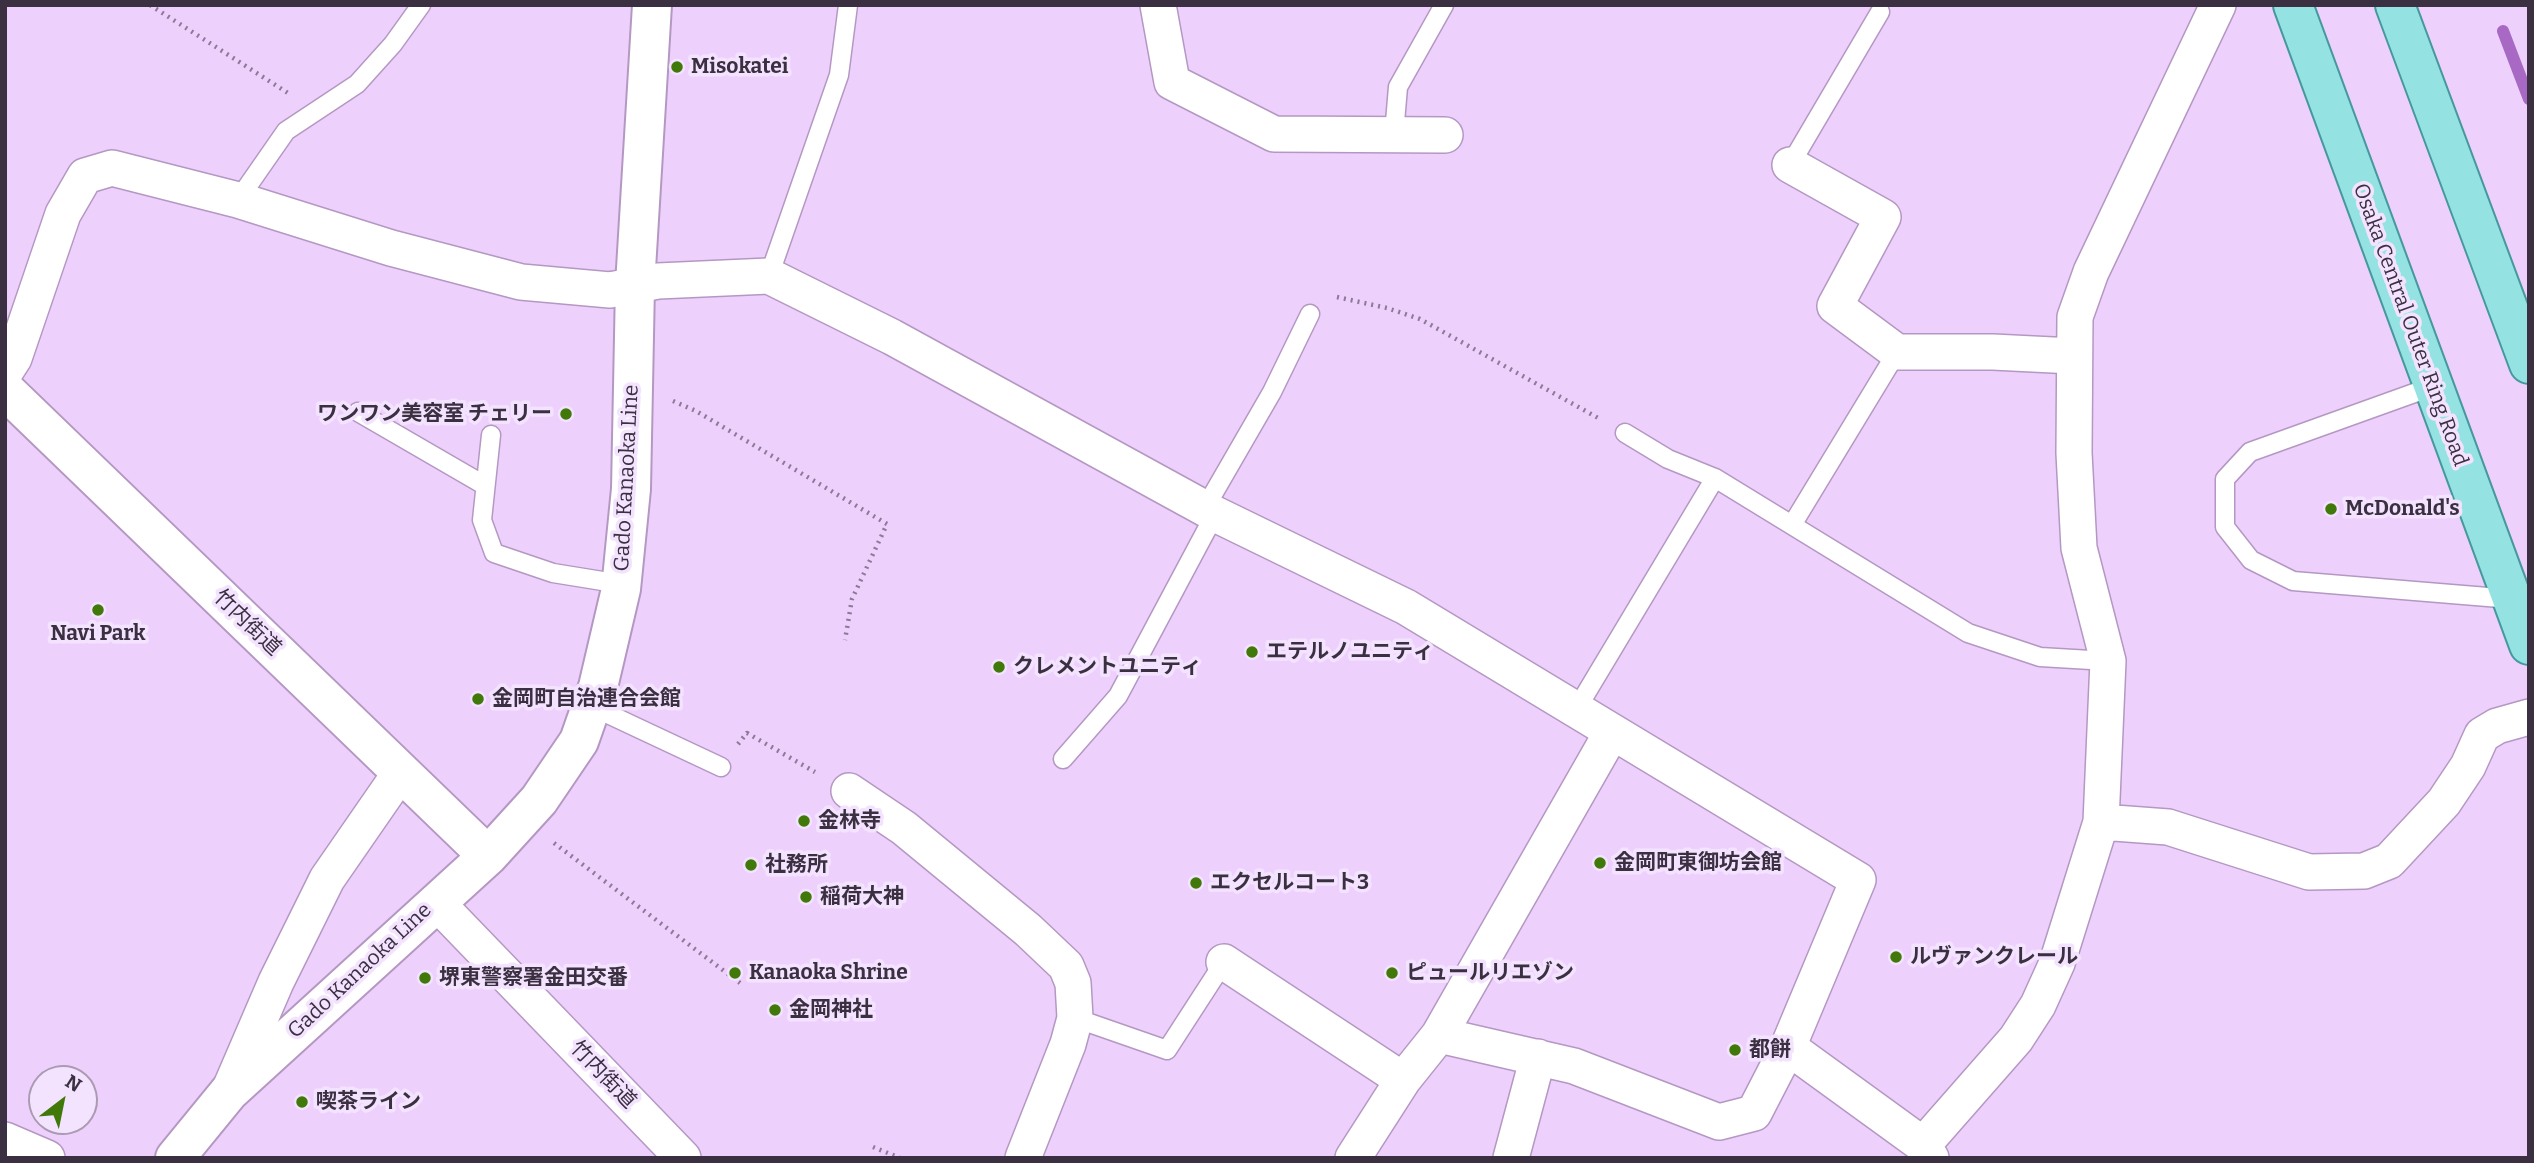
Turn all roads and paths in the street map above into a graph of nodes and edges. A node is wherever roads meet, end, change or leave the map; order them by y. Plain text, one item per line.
1 (150, 5) edge
2 (421, 5) edge
3 (652, 5) edge
4 (848, 5) edge
5 (1158, 5) edge
6 (1444, 5) edge
7 (2218, 5) edge
8 (2293, 5) edge
9 (2395, 5) edge
10 (1880, 12) dead end
11 (316, 110) junction
12 (1394, 134) junction
13 (1445, 135) dead end
14 (1790, 165) joint
15 (238, 200) junction
16 (769, 276) junction
17 (635, 285) junction
18 (1310, 314) joint
19 (1898, 352) junction
20 (2073, 356) junction
21 (2529, 364) edge
22 (5, 372) edge
23 (633, 386) junction
24 (2431, 387) junction
25 (5, 390) edge
26 (358, 412) dead end
27 (1625, 433) joint
28 (491, 435) dead end
29 (1715, 478) junction
30 (484, 485) junction
31 (1210, 511) junction
32 (1792, 525) junction
33 (621, 584) junction
34 (2512, 599) junction
35 (845, 640) dead end
36 (2529, 645) edge
37 (2108, 661) junction
38 (591, 706) junction
39 (1576, 710) junction
40 (2529, 717) edge
41 (1612, 732) junction
42 (1063, 759) dead end
43 (721, 767) joint
44 (401, 772) junction
45 (849, 791) joint
46 (524, 818) junction
47 (2101, 822) junction
48 (488, 856) junction
49 (436, 902) junction
50 (1224, 962) joint
51 (740, 983) dead end
52 (1075, 1018) junction
53 (1439, 1035) junction
54 (1788, 1047) junction
55 (1538, 1057) junction
56 (1403, 1080) junction
57 (229, 1092) junction
58 (5, 1140) edge
59 (873, 1147) dead end
60 (1927, 1151) edge
61 (47, 1158) edge
62 (175, 1158) edge
63 (682, 1158) edge
64 (900, 1158) edge
65 (1023, 1158) edge
66 (1353, 1158) edge
67 (1511, 1158) edge

1 - 11 path
2 - 11 lane
3 - 17 main road, Gado Kanaoka Line
4 - 16 lane
5 - 12 street
6 - 12 lane
7 - 20 street
8 - 24 main road, Osaka Central Outer Ring Road
9 - 21 main road
10 - 14 lane
11 - 15 lane
12 - 13 street
14 - 19 street
15 - 17 street
15 - 22 street
16 - 17 street
16 - 31 street
17 - 23 main road, Gado Kanaoka Line
18 - 27 path
18 - 31 lane
19 - 20 street
19 - 32 lane
20 - 37 street
23 - 33 main road, Gado Kanaoka Line
23 - 35 path
24 - 34 main road, Osaka Central Outer Ring Road
24 - 34 lane
25 - 44 main road, 竹内街道
26 - 30 lane
27 - 29 lane
28 - 30 lane
29 - 32 lane
29 - 39 lane
30 - 33 lane
31 - 39 street
31 - 42 lane
32 - 37 lane
33 - 38 main road, Gado Kanaoka Line
34 - 36 main road, Osaka Central Outer Ring Road
37 - 47 street
38 - 43 lane
38 - 46 main road, Gado Kanaoka Line
39 - 41 street
40 - 47 street
41 - 53 street
41 - 54 street
43 - 45 path
44 - 48 main road, 竹内街道
44 - 57 street
45 - 52 street
46 - 48 main road, Gado Kanaoka Line
46 - 51 path
47 - 60 street
48 - 49 main road, Gado Kanaoka Line
49 - 57 main road, Gado Kanaoka Line
49 - 63 street, 竹内街道
50 - 52 lane
50 - 56 street
52 - 65 street
53 - 55 street
53 - 56 street
54 - 55 street
54 - 60 street
55 - 67 street
56 - 66 street
57 - 62 main road, Gado Kanaoka Line
58 - 61 street
59 - 64 path

